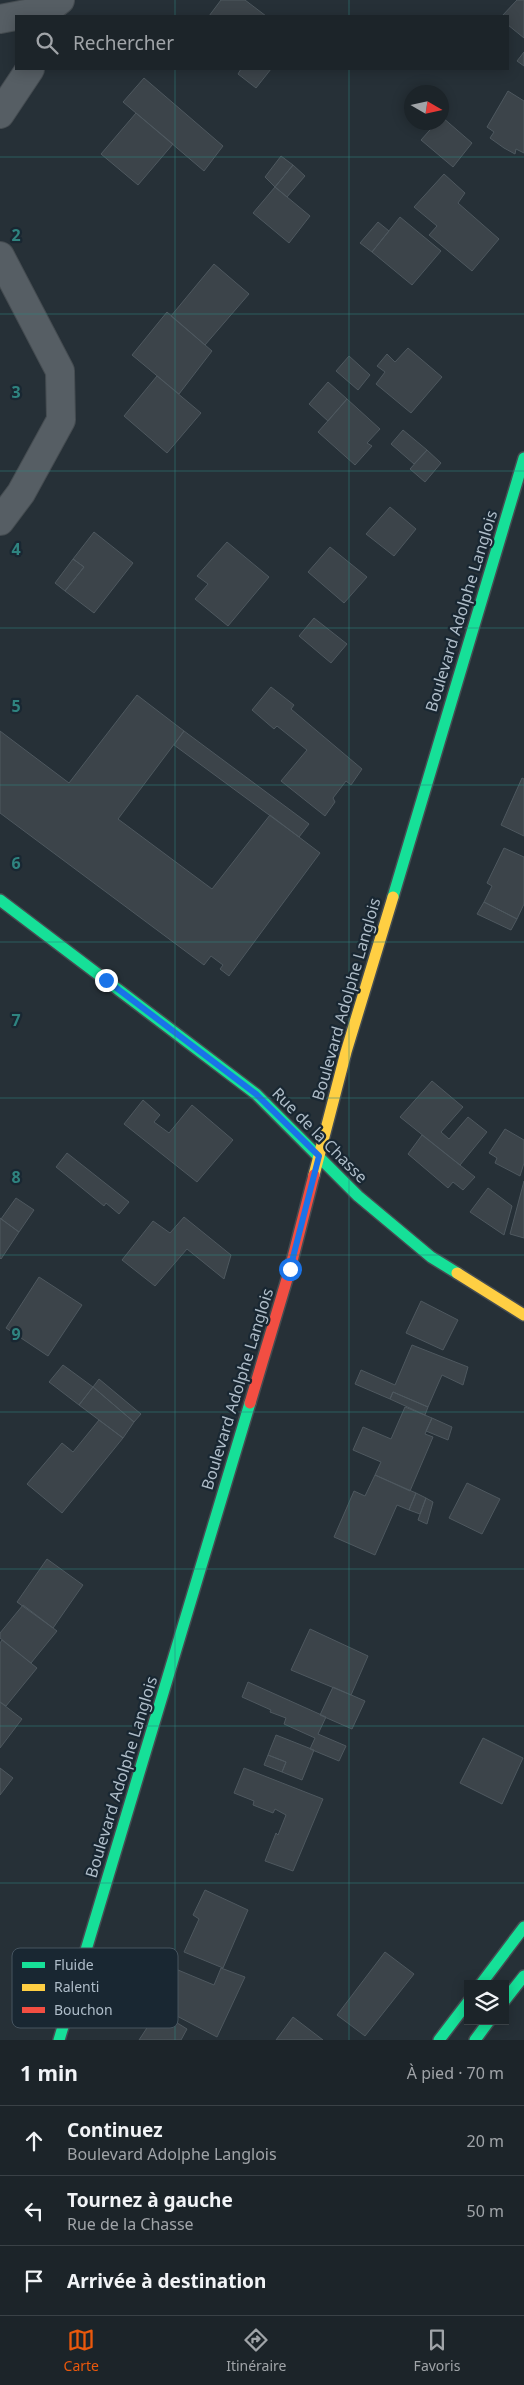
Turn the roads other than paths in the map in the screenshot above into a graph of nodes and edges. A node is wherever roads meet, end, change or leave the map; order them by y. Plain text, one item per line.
1 (51, 9) edge
2 (20, 15) edge
3 (15, 16) edge
4 (0, 19) edge
5 (29, 70) edge
6 (0, 114) edge
7 (0, 256) edge
8 (524, 458) edge
9 (0, 521) edge
10 (0, 900) edge
11 (319, 1156) junction
12 (524, 1315) edge
13 (524, 1927) edge
14 (87, 1948) edge
15 (524, 1976) edge
16 (484, 1980) edge
17 (509, 1995) edge
18 (464, 2007) edge
19 (486, 2025) edge
20 (63, 2028) edge
21 (59, 2040) edge
22 (439, 2040) edge
23 (475, 2040) edge

1 - 2 street
3 - 4 street
5 - 6 street
7 - 9 street
8 - 11 street, Boulevard Adolphe Langlois
10 - 11 street, Rue de la Chasse
11 - 12 street, Rue de la Chasse
11 - 14 street, Boulevard Adolphe Langlois
13 - 16 street
15 - 17 street
18 - 22 street
19 - 23 street
20 - 21 street, Boulevard Adolphe Langlois

